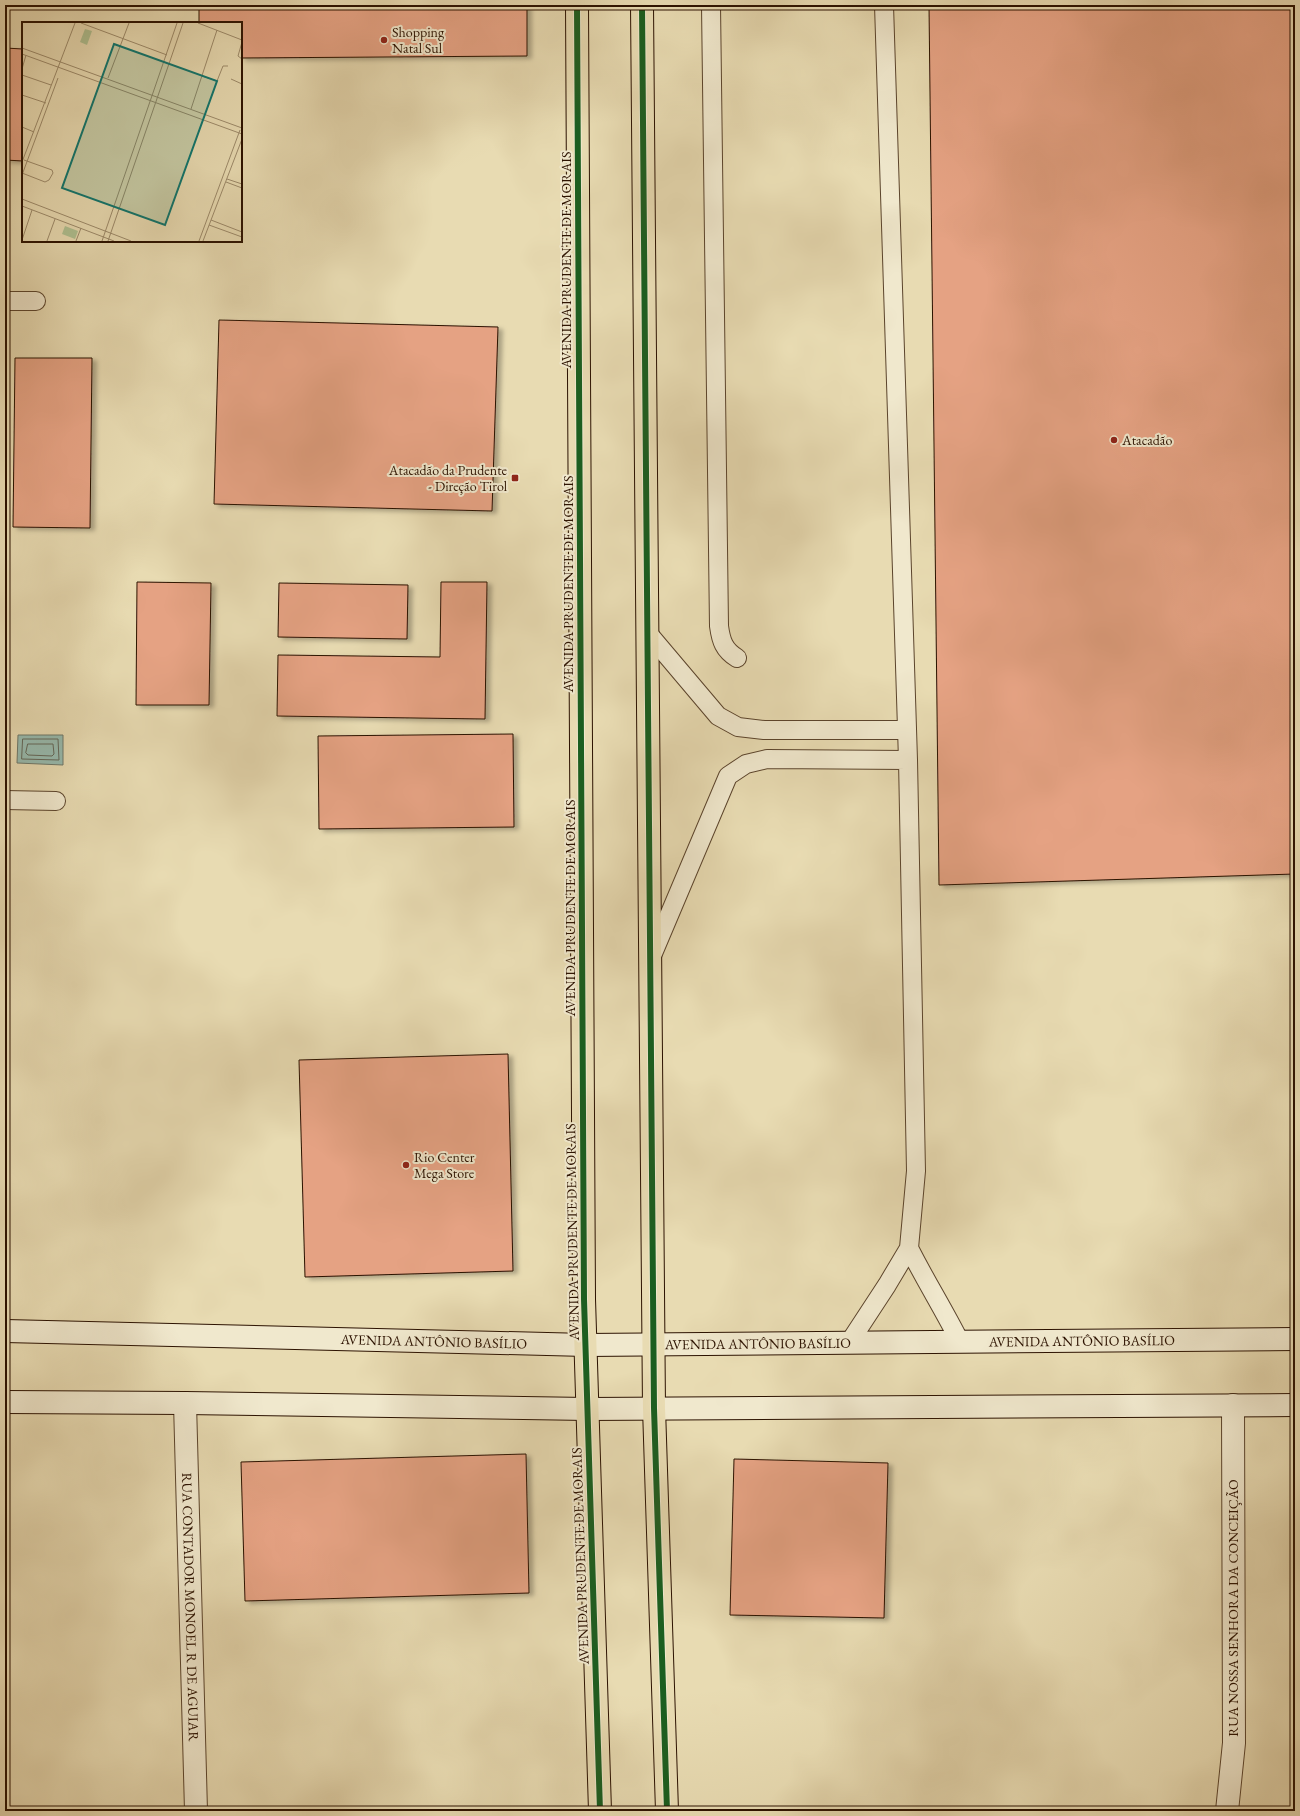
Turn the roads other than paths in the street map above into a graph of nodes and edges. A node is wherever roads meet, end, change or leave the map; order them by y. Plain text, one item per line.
1 (577, 5) edge
2 (642, 5) edge
3 (711, 5) edge
4 (884, 5) edge
5 (5, 301) edge
6 (36, 301) dead end
7 (647, 632) junction
8 (737, 658) dead end
9 (906, 730) junction
10 (908, 760) junction
11 (5, 800) edge
12 (56, 801) dead end
13 (650, 961) junction
14 (909, 1248) junction
15 (5, 1331) edge
16 (1295, 1339) edge
17 (960, 1342) junction
18 (849, 1343) junction
19 (654, 1344) junction
20 (586, 1345) junction
21 (5, 1402) edge
22 (185, 1403) junction
23 (1233, 1405) junction
24 (1295, 1405) edge
25 (654, 1408) junction
26 (587, 1409) junction
27 (196, 1811) edge
28 (600, 1811) edge
29 (667, 1811) edge
30 (1227, 1811) edge

1 - 20 main road, AVENIDA PRUDENTE DE MORAIS
2 - 7 main road
3 - 8 lane
4 - 9 lane
5 - 6 lane
7 - 9 lane
7 - 13 main road
9 - 10 lane
10 - 13 lane
10 - 14 lane
11 - 12 lane
13 - 19 main road
14 - 17 lane
14 - 18 lane
15 - 20 main road, AVENIDA ANTÔNIO BASÍLIO
16 - 17 main road, AVENIDA ANTÔNIO BASÍLIO
17 - 18 main road, AVENIDA ANTÔNIO BASÍLIO
18 - 19 main road, AVENIDA ANTÔNIO BASÍLIO
19 - 20 main road, AVENIDA ANTÔNIO BASÍLIO
19 - 25 main road
20 - 26 main road, AVENIDA PRUDENTE DE MORAIS
21 - 22 main road
22 - 26 main road
22 - 27 main road, RUA CONTADOR MONOEL R DE AGUIAR
23 - 24 main road
23 - 25 main road
23 - 30 main road, RUA NOSSA SENHORA DA CONCEIÇÃO
25 - 26 main road
25 - 29 main road
26 - 28 main road, AVENIDA PRUDENTE DE MORAIS

